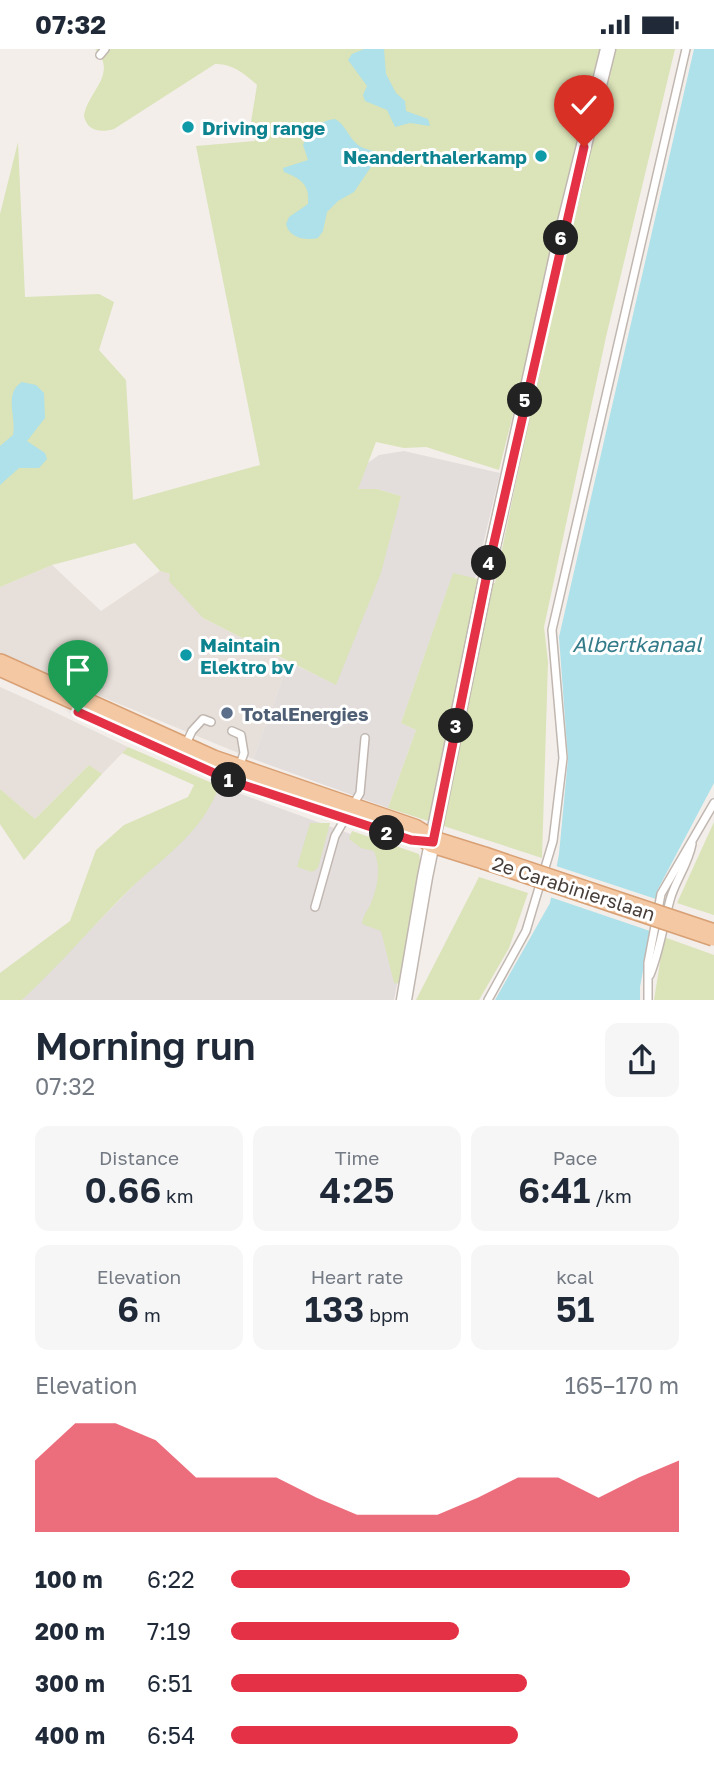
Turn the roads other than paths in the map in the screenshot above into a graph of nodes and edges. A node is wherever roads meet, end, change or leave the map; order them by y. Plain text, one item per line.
1 (608, 49) edge
2 (686, 49) edge
3 (6, 673) edge
4 (211, 722) dead end
5 (232, 731) dead end
6 (365, 738) dead end
7 (181, 753) junction
8 (237, 776) junction
9 (714, 803) edge
10 (348, 814) junction
11 (433, 842) junction
12 (315, 907) dead end
13 (714, 935) edge
14 (404, 1000) edge
15 (488, 1000) edge
16 (648, 1000) edge

1 - 11 street
2 - 15 lane
3 - 7 main road, 2e Carabinierslaan
4 - 7 lane
5 - 8 lane
6 - 10 lane
7 - 8 main road, 2e Carabinierslaan
8 - 10 main road, 2e Carabinierslaan
9 - 16 lane
10 - 11 main road, 2e Carabinierslaan
10 - 12 lane
11 - 13 main road, 2e Carabinierslaan, bridge
11 - 14 street

